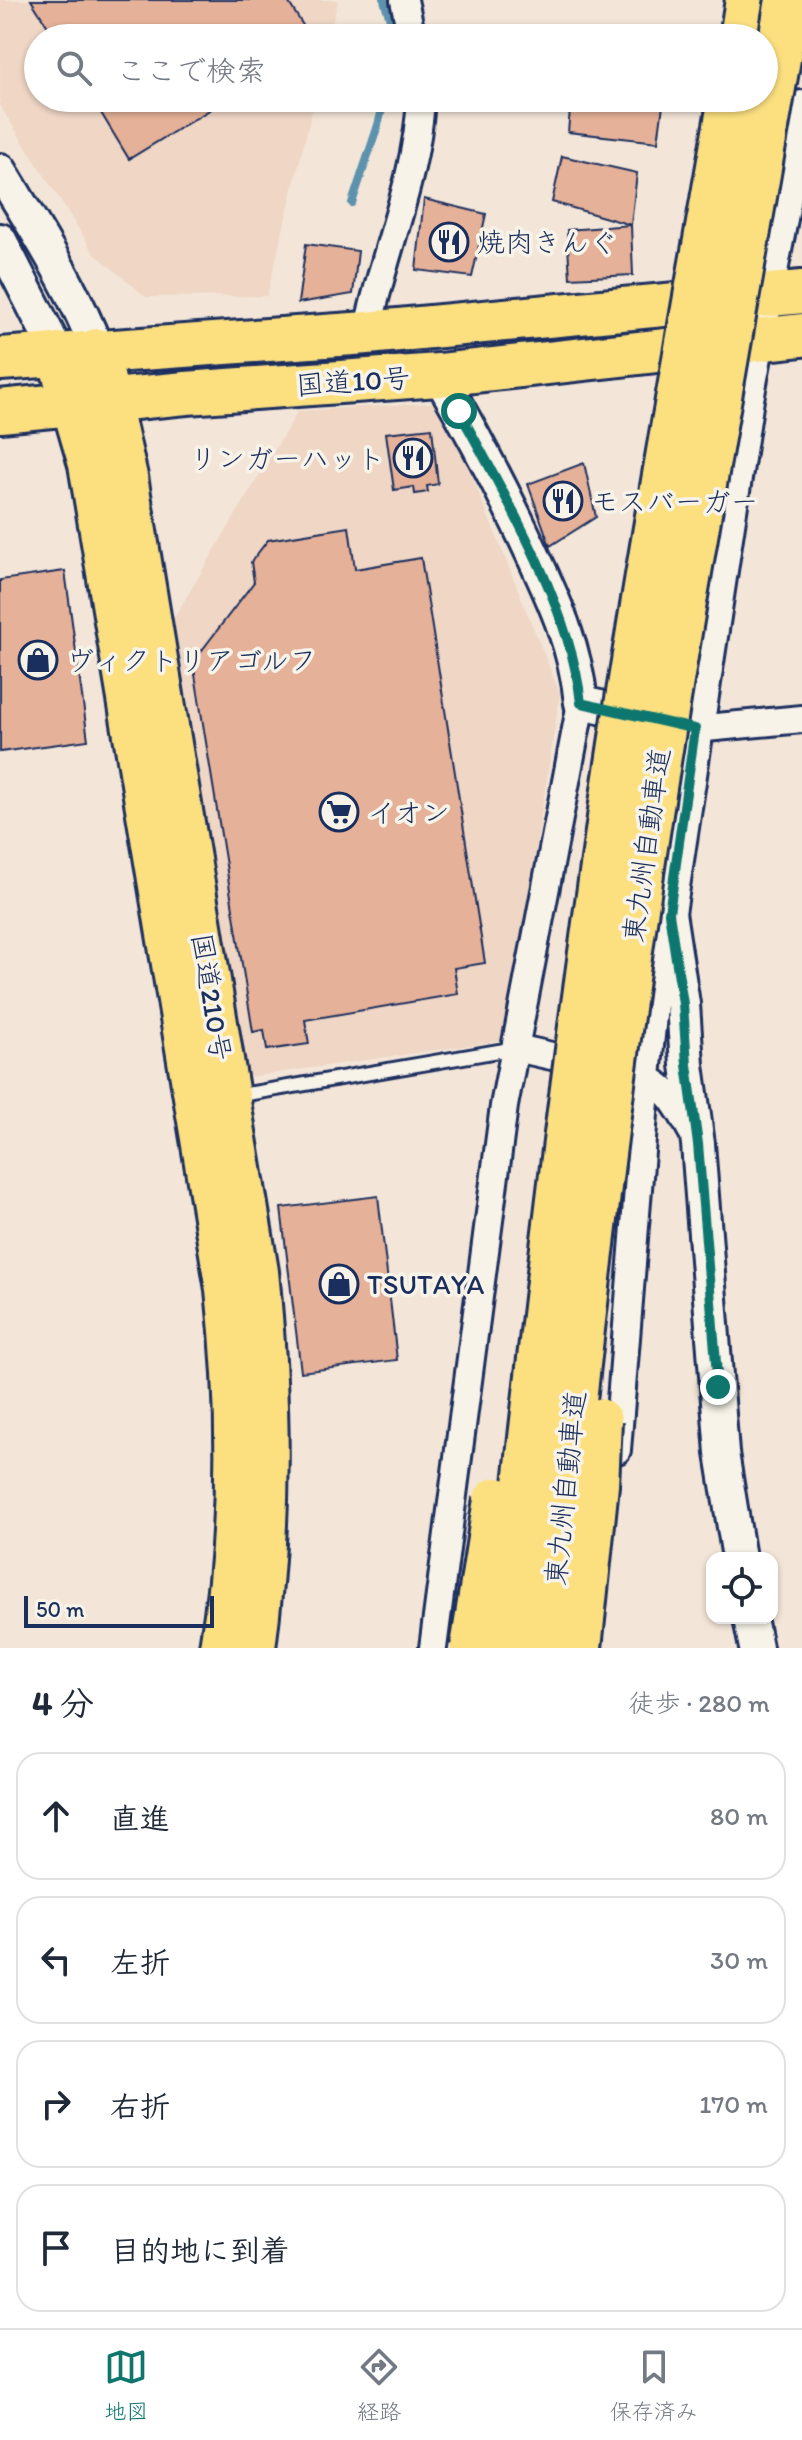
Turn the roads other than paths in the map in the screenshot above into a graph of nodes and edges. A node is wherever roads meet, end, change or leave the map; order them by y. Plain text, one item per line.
1 (404, 0) edge
2 (748, 0) edge
3 (788, 0) edge
4 (409, 24) edge
5 (744, 24) edge
6 (778, 58) edge
7 (802, 107) edge
8 (419, 112) edge
9 (729, 112) edge
10 (769, 112) edge
11 (0, 170) edge
12 (0, 240) edge
13 (784, 294) edge
14 (367, 333) junction
15 (802, 335) edge
16 (758, 340) junction
17 (78, 352) junction
18 (0, 359) edge
19 (439, 375) junction
20 (92, 401) junction
21 (0, 411) edge
22 (581, 703) junction
23 (802, 719) edge
24 (695, 729) junction
25 (613, 801) junction
26 (669, 913) junction
27 (629, 960) junction
28 (516, 1048) junction
29 (647, 1077) junction
30 (212, 1099) junction
31 (698, 1144) junction
32 (738, 1552) edge
33 (751, 1624) edge
34 (221, 1648) edge
35 (254, 1648) edge
36 (433, 1648) edge
37 (473, 1648) edge
38 (509, 1648) edge
39 (548, 1648) edge
40 (579, 1648) edge
41 (601, 1648) edge
42 (756, 1648) edge

1 - 4 street
2 - 5 highway
3 - 6 highway, 東九州自動車道, bridge
7 - 13 street
8 - 14 street
9 - 25 highway, 東九州自動車道, bridge
10 - 27 highway, 東九州自動車道, bridge
11 - 17 street
12 - 17 street
13 - 14 highway, 国道10号
13 - 16 street
14 - 17 highway, 国道10号
15 - 16 highway, 国道10号
16 - 19 highway, 国道10号
16 - 24 street
17 - 18 highway, 国道10号
17 - 20 highway, 国道210号
19 - 20 highway, 国道10号
19 - 22 street
20 - 21 highway, 国道10号
20 - 30 highway, 国道210号
22 - 24 street
22 - 28 street
23 - 24 street
24 - 26 street
25 - 37 highway, bridge
25 - 38 highway, 東九州自動車道, bridge
26 - 29 street
26 - 31 street
27 - 39 highway, 東九州自動車道, bridge
27 - 40 highway, bridge
28 - 29 street
28 - 30 lane
28 - 36 street
29 - 31 street
29 - 41 street
30 - 34 highway, 国道210号
30 - 35 highway, 国道210号
31 - 32 street
33 - 42 street

